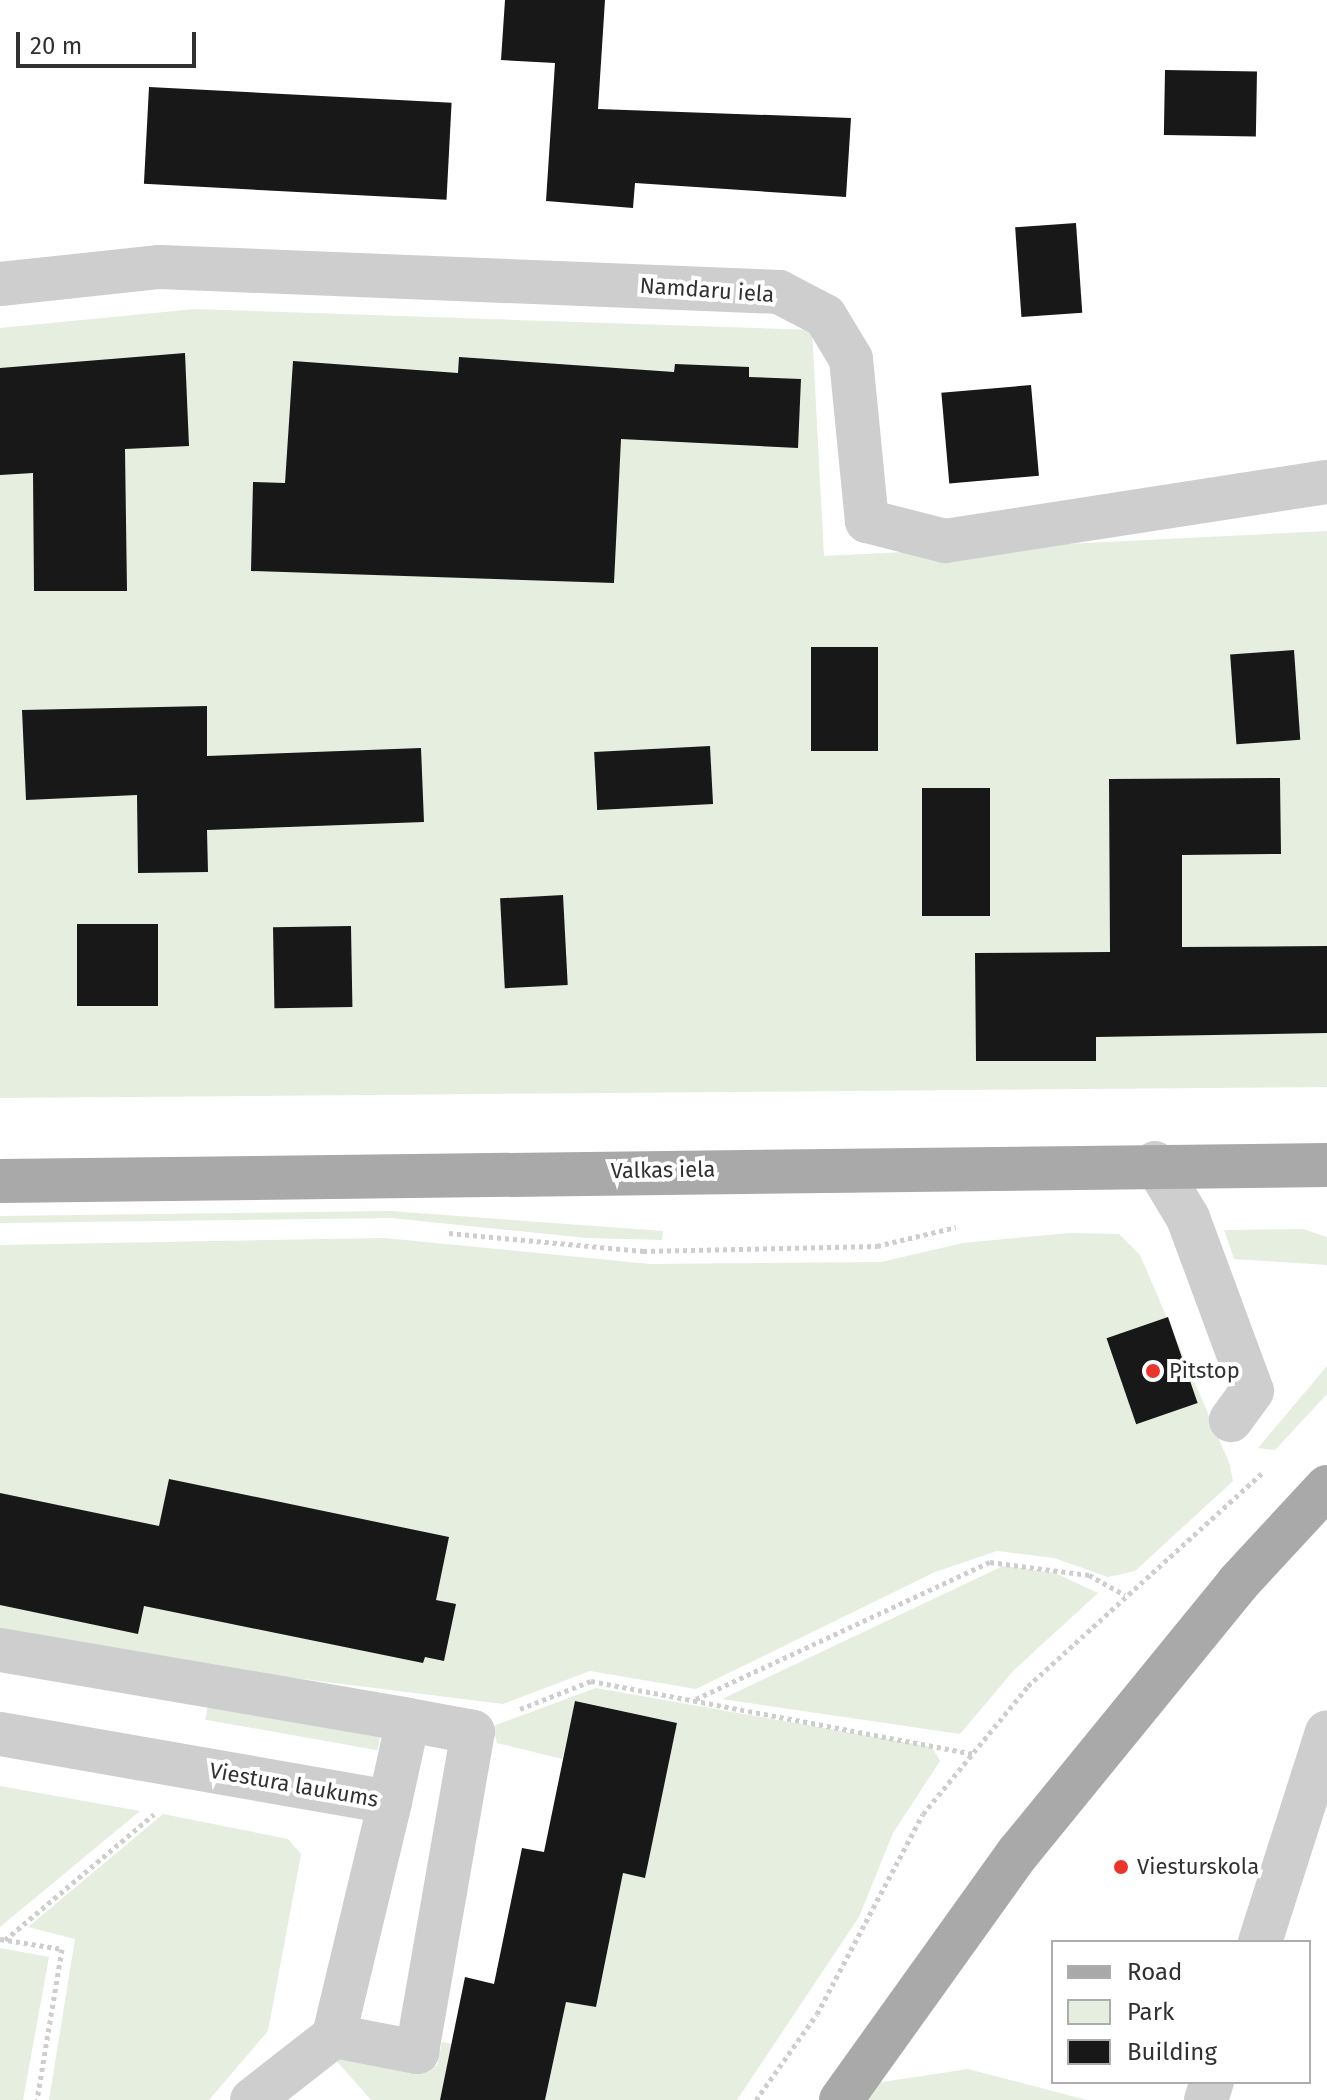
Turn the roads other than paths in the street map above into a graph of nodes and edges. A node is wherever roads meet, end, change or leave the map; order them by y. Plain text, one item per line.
1 (0, 284) edge
2 (1327, 482) edge
3 (1155, 1163) junction
4 (1327, 1165) edge
5 (0, 1181) edge
6 (1231, 1420) dead end
7 (1327, 1487) edge
8 (0, 1650) edge
9 (408, 1720) junction
10 (1327, 1732) edge
11 (0, 1734) edge
12 (390, 1802) junction
13 (1261, 1940) edge
14 (334, 2036) junction
15 (252, 2100) edge
16 (841, 2100) edge

1 - 2 street, Namdaru iela
3 - 4 main road, Valkas iela
3 - 5 main road, Valkas iela
3 - 6 street
7 - 16 main road
8 - 9 street
9 - 12 street
9 - 14 street
10 - 13 street
11 - 12 street, Viestura laukums
12 - 14 street, Viestura laukums
14 - 15 street

